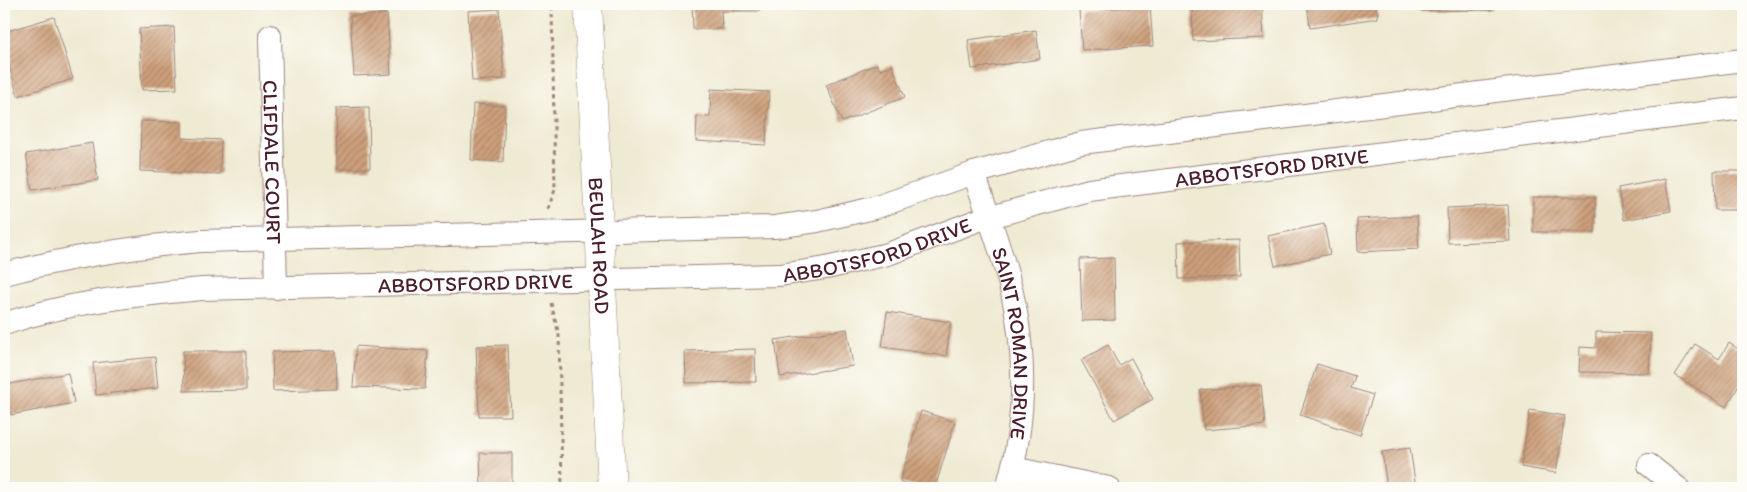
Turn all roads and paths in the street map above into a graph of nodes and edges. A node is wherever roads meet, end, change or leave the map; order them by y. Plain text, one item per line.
1 (588, 4) edge
2 (270, 36) dead end
3 (1743, 60) edge
4 (1743, 108) edge
5 (974, 173) junction
6 (989, 218) junction
7 (599, 233) junction
8 (274, 239) junction
9 (4, 274) edge
10 (602, 281) junction
11 (276, 288) junction
12 (5, 317) edge
13 (1649, 465) dead end
14 (1010, 478) edge
15 (612, 488) edge
16 (1109, 488) edge
17 (1678, 488) edge

1 - 7 main road, BEULAH ROAD
2 - 8 street, CLIFDALE COURT
3 - 5 street, ABBOTSFORD DRIVE
4 - 6 street, ABBOTSFORD DRIVE
5 - 6 street, SAINT ROMAN DRIVE
5 - 7 street, ABBOTSFORD DRIVE
6 - 10 street, ABBOTSFORD DRIVE
6 - 14 street, SAINT ROMAN DRIVE
7 - 8 street, ABBOTSFORD DRIVE
7 - 10 main road, BEULAH ROAD
8 - 9 street, ABBOTSFORD DRIVE
8 - 11 street, CLIFDALE COURT
10 - 11 street, ABBOTSFORD DRIVE
10 - 15 main road, BEULAH ROAD
11 - 12 street, ABBOTSFORD DRIVE
13 - 17 street
14 - 16 street

